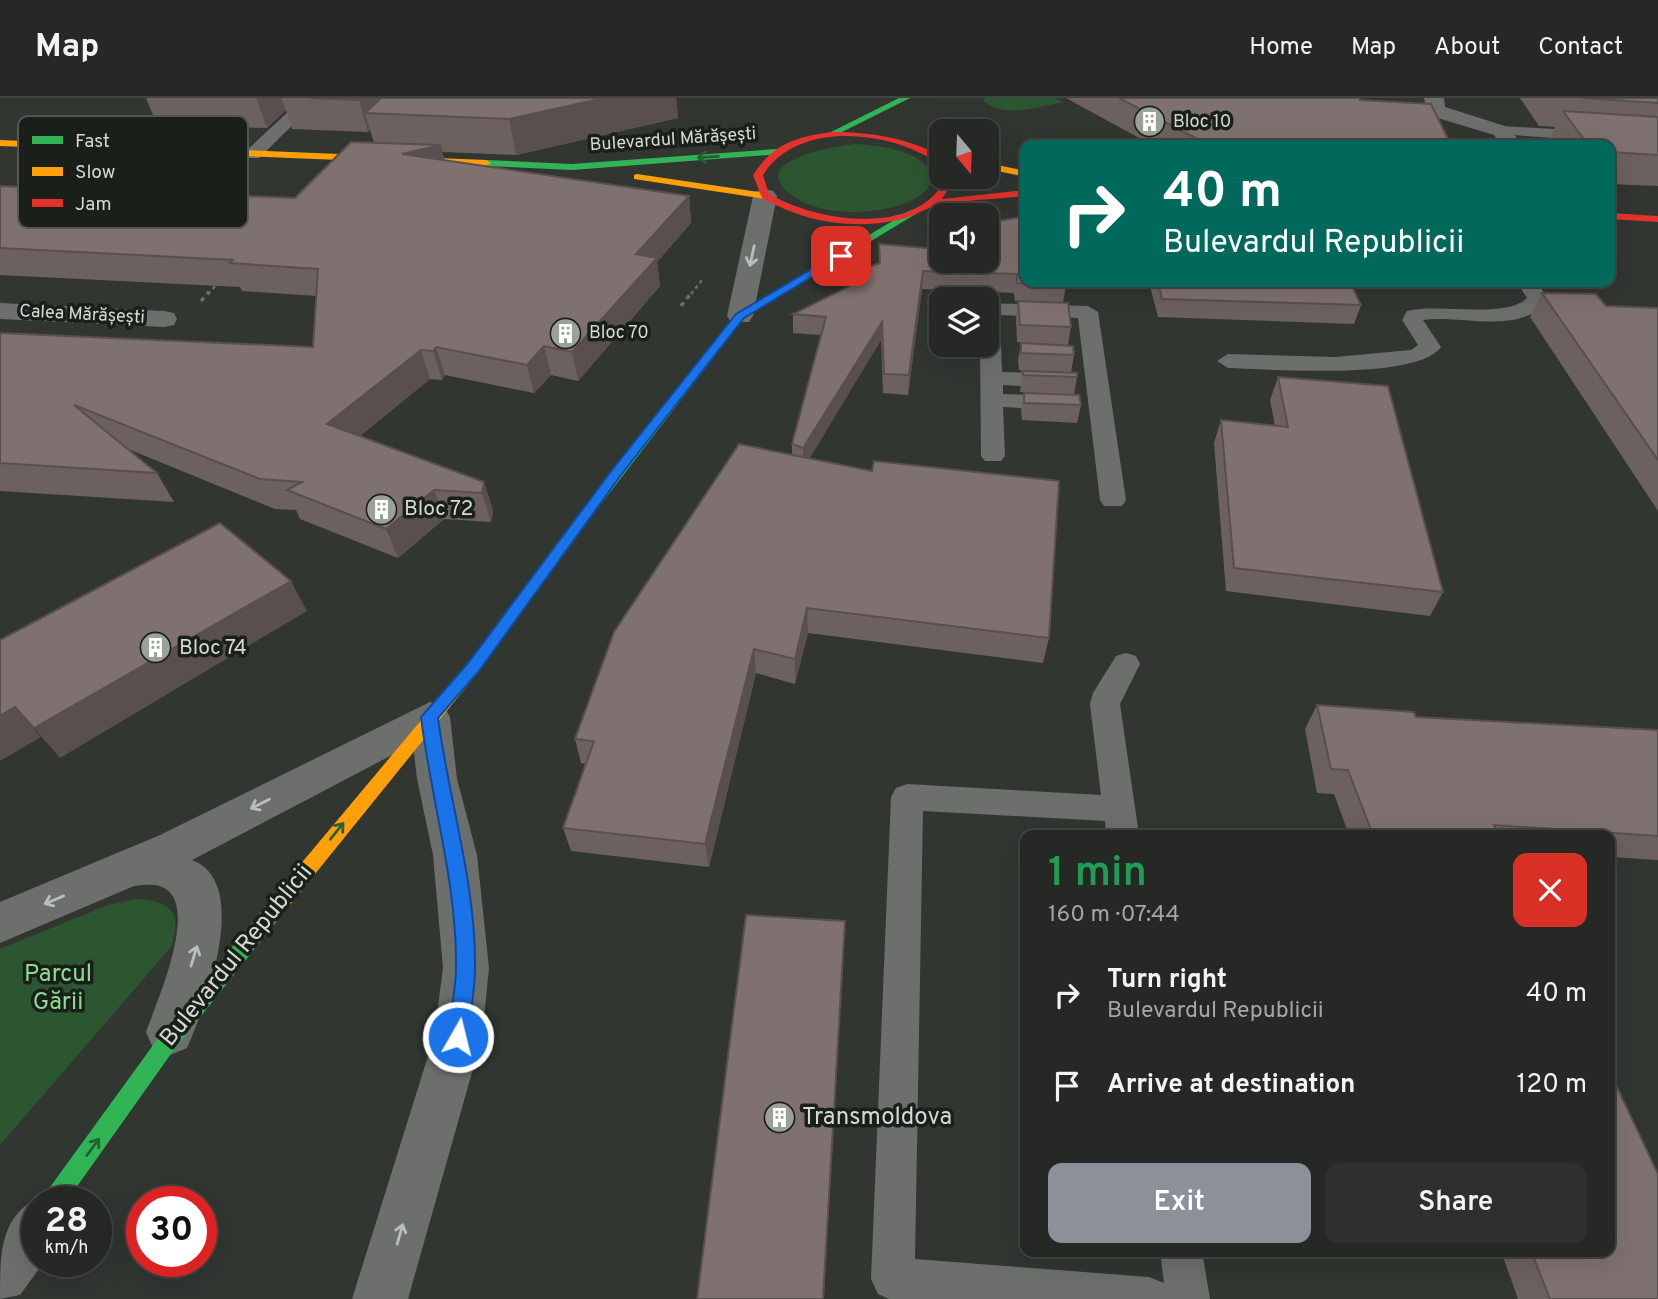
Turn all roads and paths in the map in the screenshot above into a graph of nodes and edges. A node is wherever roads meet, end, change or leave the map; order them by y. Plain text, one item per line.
1 (312, 98) edge
2 (906, 98) edge
3 (1430, 106) edge
4 (825, 137) junction
5 (1506, 138) edge
6 (1658, 139) edge
7 (0, 143) edge
8 (18, 144) edge
9 (929, 147) edge
10 (776, 152) junction
11 (248, 154) edge
12 (253, 154) junction
13 (572, 167) junction
14 (999, 168) edge
15 (1020, 173) edge
16 (948, 189) edge
17 (1020, 194) edge
18 (765, 196) junction
19 (934, 203) joint
20 (929, 205) edge
21 (914, 212) junction
22 (1615, 216) edge
23 (1658, 219) edge
24 (224, 276) edge
25 (704, 278) dead end
26 (1530, 287) edge
27 (681, 306) dead end
28 (999, 309) edge
29 (0, 311) edge
30 (740, 316) junction
31 (164, 319) joint
32 (999, 344) edge
33 (1092, 344) junction
34 (1017, 352) edge
35 (1068, 354) edge
36 (991, 357) edge
37 (1228, 360) dead end
38 (992, 389) junction
39 (1099, 394) junction
40 (993, 456) dead end
41 (1112, 500) dead end
42 (1126, 664) dead end
43 (429, 717) junction
44 (1121, 822) edge
45 (132, 867) junction
46 (0, 923) edge
47 (166, 1044) junction
48 (64, 1186) edge
49 (21, 1247) edge
50 (1182, 1257) edge
51 (0, 1275) edge
52 (380, 1299) edge
53 (1149, 1299) edge
54 (1188, 1299) edge

1 - 12 lane
2 - 4 main road
3 - 5 street
4 - 9 main road
4 - 10 main road, Bulevardul Mărășești
5 - 6 lane
7 - 8 main road, Bulevardul Mărășești
10 -> 13 main road, Bulevardul Mărășești
10 - 18 main road
11 - 12 main road, Bulevardul Mărășești
12 - 13 main road, Bulevardul Mărășești
13 - 18 main road, Bulevardul Mărășești
14 - 15 main road
16 - 19 main road
17 - 19 main road
18 - 21 main road, Bulevardul Mărășești
18 -> 30 street, Bulevardul Republicii
20 - 21 main road
21 - 30 main road, Bulevardul Republicii
22 - 23 main road
24 - 31 path
25 - 27 path
26 - 37 lane
28 - 33 lane
29 - 31 street, Calea Mărășești
30 - 43 main road, Bulevardul Republicii
32 - 34 lane
33 - 35 lane
33 - 39 lane
36 - 38 lane
38 - 39 lane
38 - 40 lane
39 - 41 lane
42 - 44 lane
43 -> 45 street, Bulevardul Republicii
47 -> 43 main road, Bulevardul Republicii
52 -> 43 street
44 - 53 lane
45 -> 46 street, Bulevardul Republicii
47 -> 45 street
48 -> 47 main road, Bulevardul Republicii
49 - 51 street
50 - 54 lane

